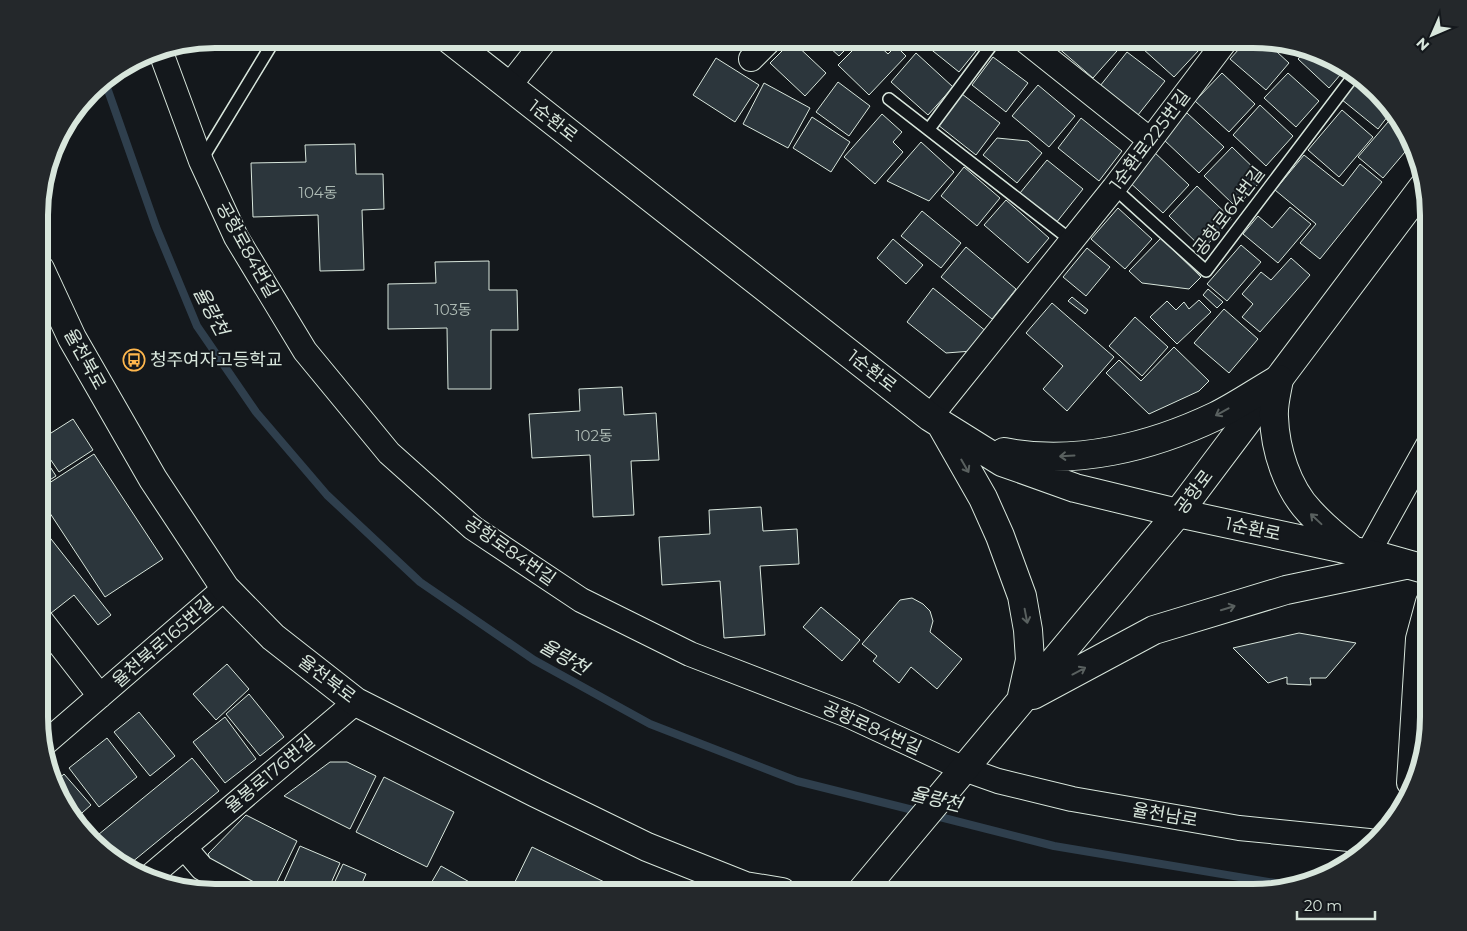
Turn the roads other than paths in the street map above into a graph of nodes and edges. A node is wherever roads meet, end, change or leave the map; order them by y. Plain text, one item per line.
1 (270, 48) edge
2 (461, 48) edge
3 (539, 48) edge
4 (762, 48) edge
5 (989, 48) edge
6 (1034, 48) edge
7 (1220, 48) edge
8 (162, 56) edge
9 (751, 59) dead end
10 (1350, 80) edge
11 (510, 86) junction
12 (889, 99) dead end
13 (929, 129) junction
14 (1150, 140) junction
15 (201, 161) junction
16 (1114, 188) junction
17 (1418, 195) edge
18 (1072, 241) junction
19 (48, 286) edge
20 (1279, 379) junction
21 (935, 420) junction
22 (1419, 459) edge
23 (1178, 513) junction
24 (1361, 552) junction
25 (1419, 567) edge
26 (225, 588) junction
27 (48, 629) edge
28 (1419, 635) edge
29 (100, 696) junction
30 (356, 702) junction
31 (1020, 702) junction
32 (49, 740) edge
33 (1410, 773) edge
34 (957, 777) junction
35 (1364, 841) edge
36 (184, 847) junction
37 (155, 872) edge
38 (231, 884) edge
39 (738, 884) edge
40 (868, 884) edge

1 - 15 lane
2 - 11 main road, 1순환로
3 - 11 street
4 - 9 street
5 - 13 lane
6 - 14 street
7 - 14 street, 1순환로225번길
8 - 15 street, 공항로84번길
10 - 16 lane, 공항로64번길
11 - 21 main road, 1순환로
12 - 13 lane
13 - 18 lane
14 - 16 street, 1순환로225번길
15 - 34 street, 공항로84번길
16 - 18 street, 1순환로225번길
17 - 20 main road, 공항로
18 - 21 street, 1순환로225번길
19 - 26 main road, 율천북로
20 -> 21 main road
20 - 23 main road, 공항로
24 -> 20 main road
21 - 23 main road, 1순환로
21 -> 31 main road
22 - 24 street
23 - 24 main road, 1순환로
23 - 31 main road, 공항로
24 - 25 main road, 1순환로
31 -> 25 main road
26 - 29 street, 율천북로165번길
26 - 30 main road, 율천북로
27 - 29 street, 율천북로165번길
28 - 33 street
29 - 32 street, 율천북로165번길
30 - 36 street, 율봉로176번길
30 - 39 main road, 율천북로
31 - 34 main road, 공항로
34 - 35 street, 율천남로
34 - 40 main road, 공항로
36 - 37 street, 율봉로176번길
36 - 38 street

